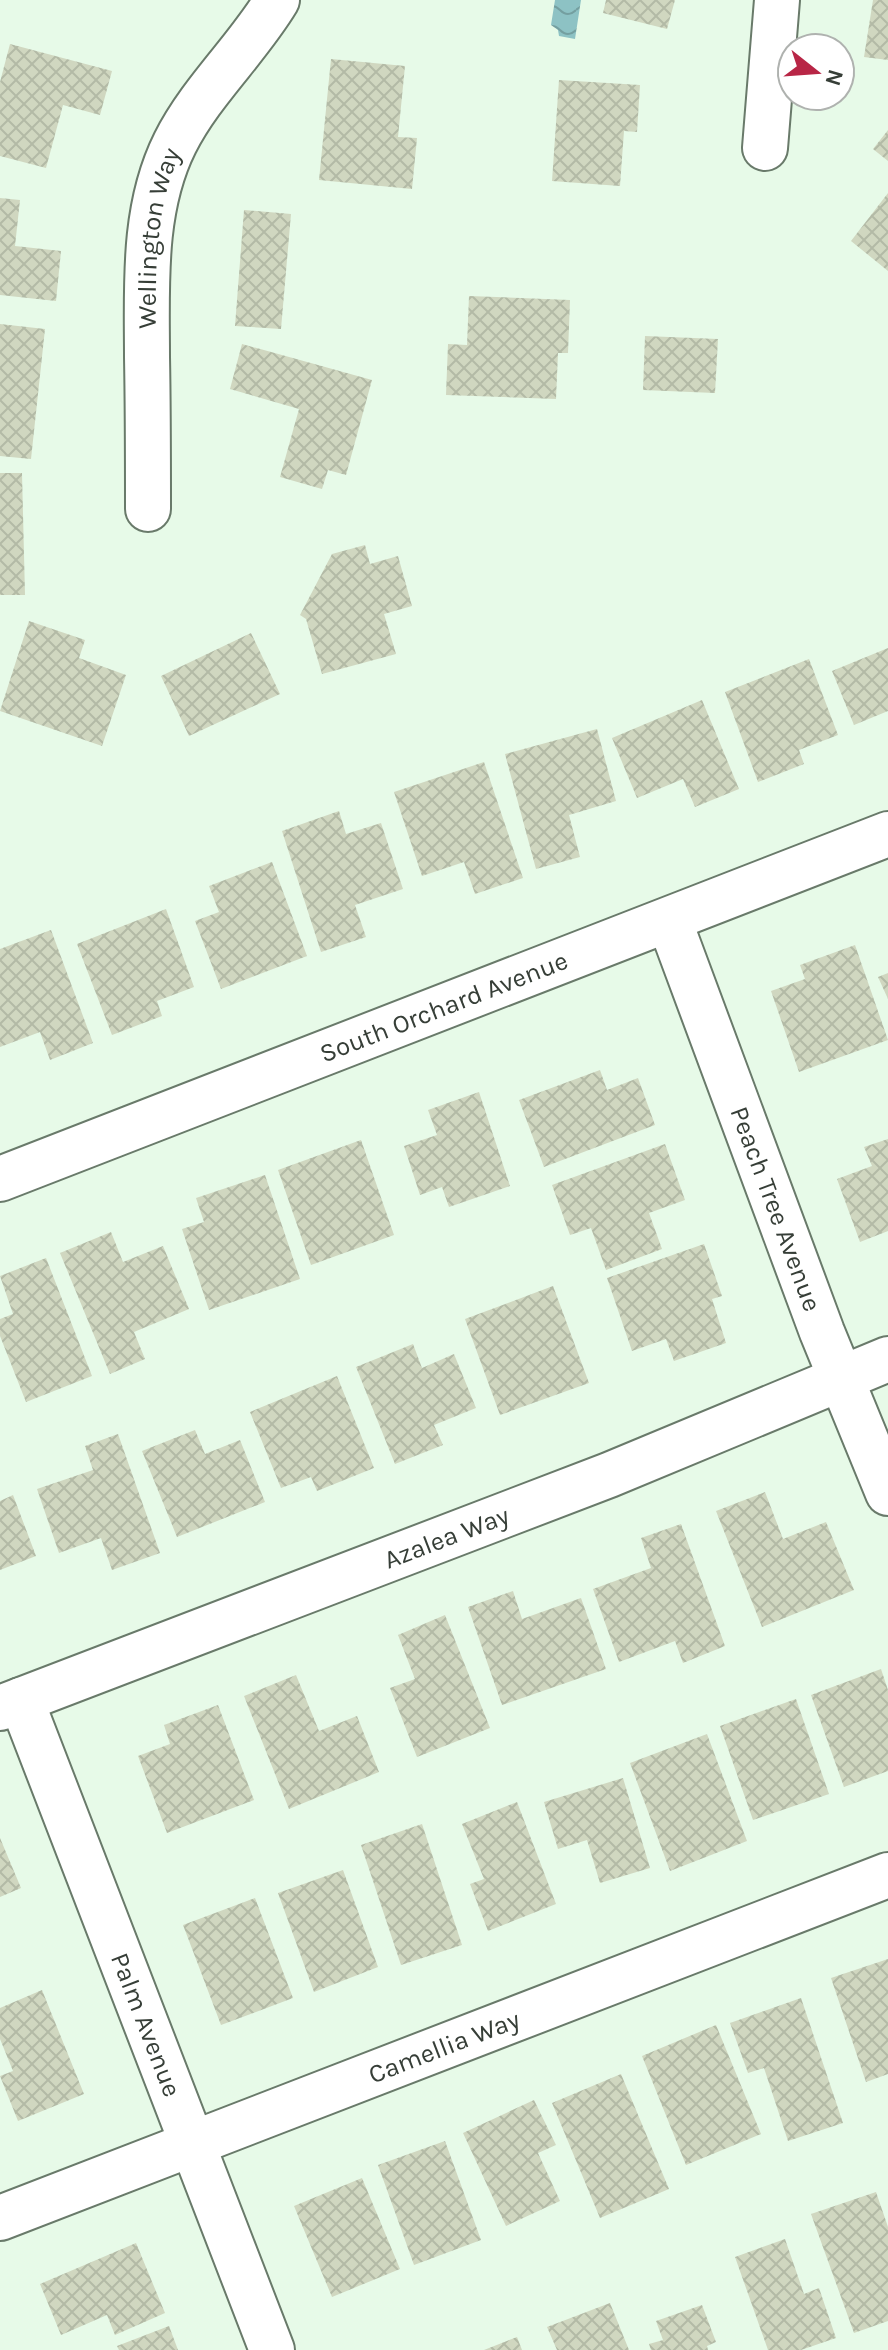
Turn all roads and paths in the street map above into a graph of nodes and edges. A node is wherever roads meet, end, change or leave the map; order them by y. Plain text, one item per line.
1 (277, 0) edge
2 (777, 0) edge
3 (765, 148) dead end
4 (148, 509) dead end
5 (888, 834) edge
6 (669, 920) junction
7 (0, 1179) edge
8 (888, 1359) edge
9 (842, 1377) junction
10 (888, 1493) edge
11 (10, 1704) edge
12 (888, 1875) edge
13 (193, 2144) junction
14 (0, 2218) edge
15 (272, 2350) edge

1 - 4 street, Wellington Way
2 - 3 street
5 - 6 street, South Orchard Avenue
6 - 7 street, South Orchard Avenue
6 - 9 street, Peach Tree Avenue
8 - 9 street, Azalea Way
9 - 10 street, Peach Tree Avenue
9 - 11 street, Azalea Way
11 - 13 street, Palm Avenue
12 - 13 street, Camellia Way
13 - 14 street, Camellia Way
13 - 15 street, Palm Avenue

